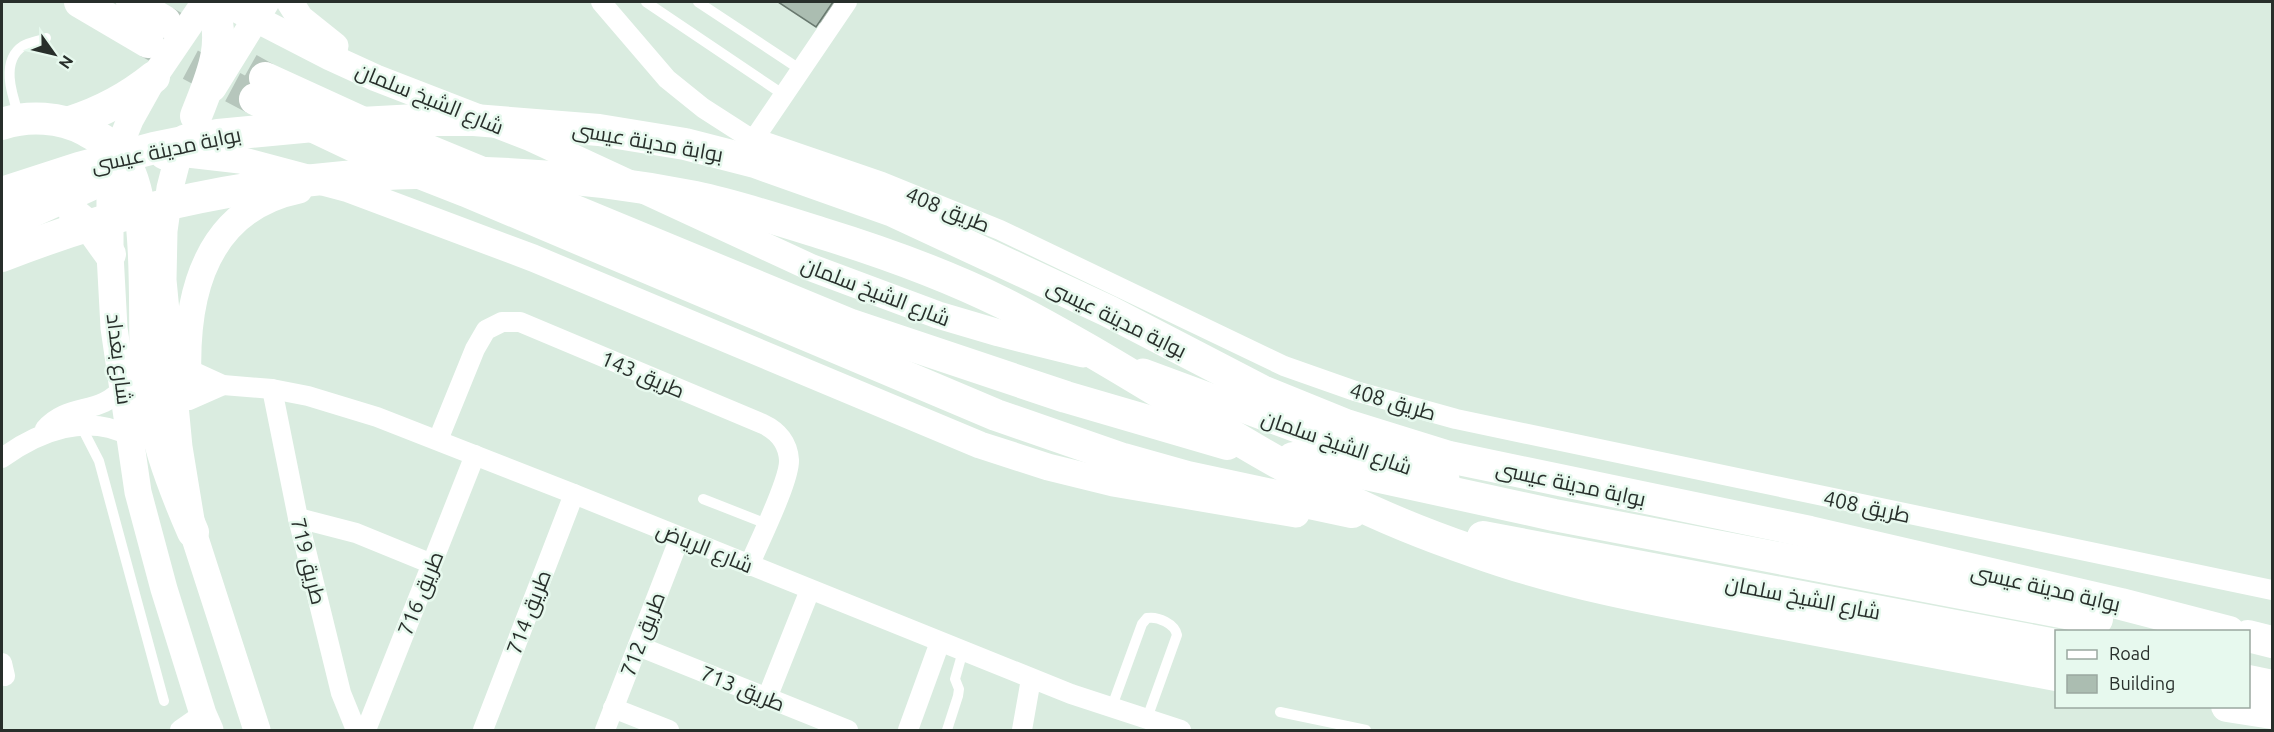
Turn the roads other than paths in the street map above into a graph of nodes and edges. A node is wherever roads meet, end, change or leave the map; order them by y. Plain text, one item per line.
1 (80, 2) edge
2 (132, 2) edge
3 (290, 2) edge
4 (601, 2) edge
5 (646, 2) edge
6 (698, 2) edge
7 (847, 2) edge
8 (230, 6) edge
9 (167, 31) junction
10 (46, 38) dead end
11 (801, 70) junction
12 (154, 77) junction
13 (376, 78) junction
14 (784, 95) junction
15 (196, 116) joint
16 (70, 122) junction
17 (11, 123) edge
18 (754, 139) junction
19 (179, 153) junction
20 (119, 166) junction
21 (349, 189) junction
22 (2, 193) edge
23 (53, 203) junction
24 (2, 225) edge
25 (110, 255) junction
26 (2, 256) edge
27 (188, 369) junction
28 (223, 385) junction
29 (123, 387) junction
30 (272, 389) junction
31 (189, 400) junction
32 (81, 426) junction
33 (42, 434) junction
34 (130, 436) junction
35 (438, 440) junction
36 (475, 455) junction
37 (2, 458) edge
38 (138, 492) junction
39 (574, 494) junction
40 (703, 499) dead end
41 (1336, 509) junction
42 (1554, 515) junction
43 (298, 518) junction
44 (135, 523) dead end
45 (767, 524) junction
46 (193, 532) junction
47 (680, 537) junction
48 (146, 563) dead end
49 (432, 564) junction
50 (749, 566) junction
51 (164, 589) junction
52 (810, 590) junction
53 (2272, 590) edge
54 (2156, 630) edge
55 (2221, 630) edge
56 (2250, 637) edge
57 (940, 642) junction
58 (2250, 642) edge
59 (2272, 643) edge
60 (2055, 645) edge
61 (638, 646) junction
62 (963, 651) junction
63 (2055, 675) edge
64 (1031, 679) junction
65 (2250, 681) edge
66 (2272, 686) edge
67 (767, 698) junction
68 (164, 700) dead end
69 (614, 708) junction
70 (2240, 708) edge
71 (1111, 709) junction
72 (1280, 712) dead end
73 (2272, 713) edge
74 (1146, 721) junction
75 (207, 722) edge
76 (1325, 727) edge
77 (180, 730) edge
78 (257, 730) edge
79 (356, 730) edge
80 (366, 730) edge
81 (483, 730) edge
82 (605, 730) edge
83 (669, 730) edge
84 (848, 730) edge
85 (908, 730) edge
86 (947, 730) edge
87 (1022, 730) edge
88 (1181, 730) edge
89 (1366, 730) edge

1 - 9 main road
2 - 9 main road
3 - 13 main road
4 - 18 street, طريق 408
5 - 14 lane
6 - 11 lane
7 - 11 street
8 - 9 main road
8 - 13 main road, شارع الشيخ سلمان
8 - 15 main road
9 - 12 main road, شارع بغداد
10 - 17 lane
11 - 14 street
12 - 16 main road
12 - 20 main road, شارع بغداد
13 - 42 main road, شارع الشيخ سلمان
14 - 18 street
15 - 19 main road
16 - 17 main road
16 - 20 main road
18 - 53 street, طريق 408
19 - 20 main road, شارع الشيخ سلمان
19 - 21 main road, شارع الشيخ سلمان
19 - 46 main road
20 - 23 main road
20 - 25 main road, شارع بغداد
20 - 46 main road
21 - 27 main road
21 - 41 main road, شارع الشيخ سلمان
22 - 55 main road, بوابة مدينة عيسى
23 - 24 main road
23 - 25 main road
25 - 29 main road, شارع بغداد
26 - 63 main road, بوابة مدينة عيسى
27 - 28 street, شارع الرياض
27 - 31 main road
28 - 30 street, شارع الرياض
28 - 31 street, شارع الرياض
29 - 33 street
29 - 34 main road, شارع بغداد
30 - 35 street, شارع الرياض
30 - 43 street, طريق 719
31 - 46 main road
32 - 33 street
32 - 34 street
32 - 68 lane
33 - 37 street
34 - 38 main road, شارع بغداد
35 - 36 street, شارع الرياض
35 - 45 street, طريق 143
36 - 39 street, شارع الرياض
36 - 49 street, طريق 716
38 - 44 lane
38 - 51 main road, شارع بغداد
39 - 47 street, شارع الرياض
39 - 81 street, طريق 714
40 - 45 lane
41 - 42 main road, شارع الشيخ سلمان
41 - 60 main road, شارع الشيخ سلمان
42 - 54 main road, شارع الشيخ سلمان
43 - 49 street
43 - 79 street, طريق 719
45 - 50 street, طريق 143
46 - 78 main road
47 - 50 street, شارع الرياض
47 - 61 street, طريق 712
48 - 51 lane
49 - 80 street, طريق 716
50 - 52 street, شارع الرياض
51 - 75 main road, شارع بغداد
52 - 57 street, شارع الرياض
52 - 67 street
56 - 59 main road
57 - 62 street, شارع الرياض
57 - 85 street
58 - 59 main road
61 - 67 street, طريق 713
61 - 69 street, طريق 712
62 - 64 street, شارع الرياض
62 - 86 lane
64 - 71 street, شارع الرياض
64 - 87 street
65 - 66 main road
67 - 84 street, طريق 713
69 - 82 street, طريق 712
69 - 83 street
70 - 73 main road
71 - 74 street, شارع الرياض
71 - 74 lane
72 - 76 lane
74 - 88 street, شارع الرياض
75 - 77 street
76 - 89 lane

